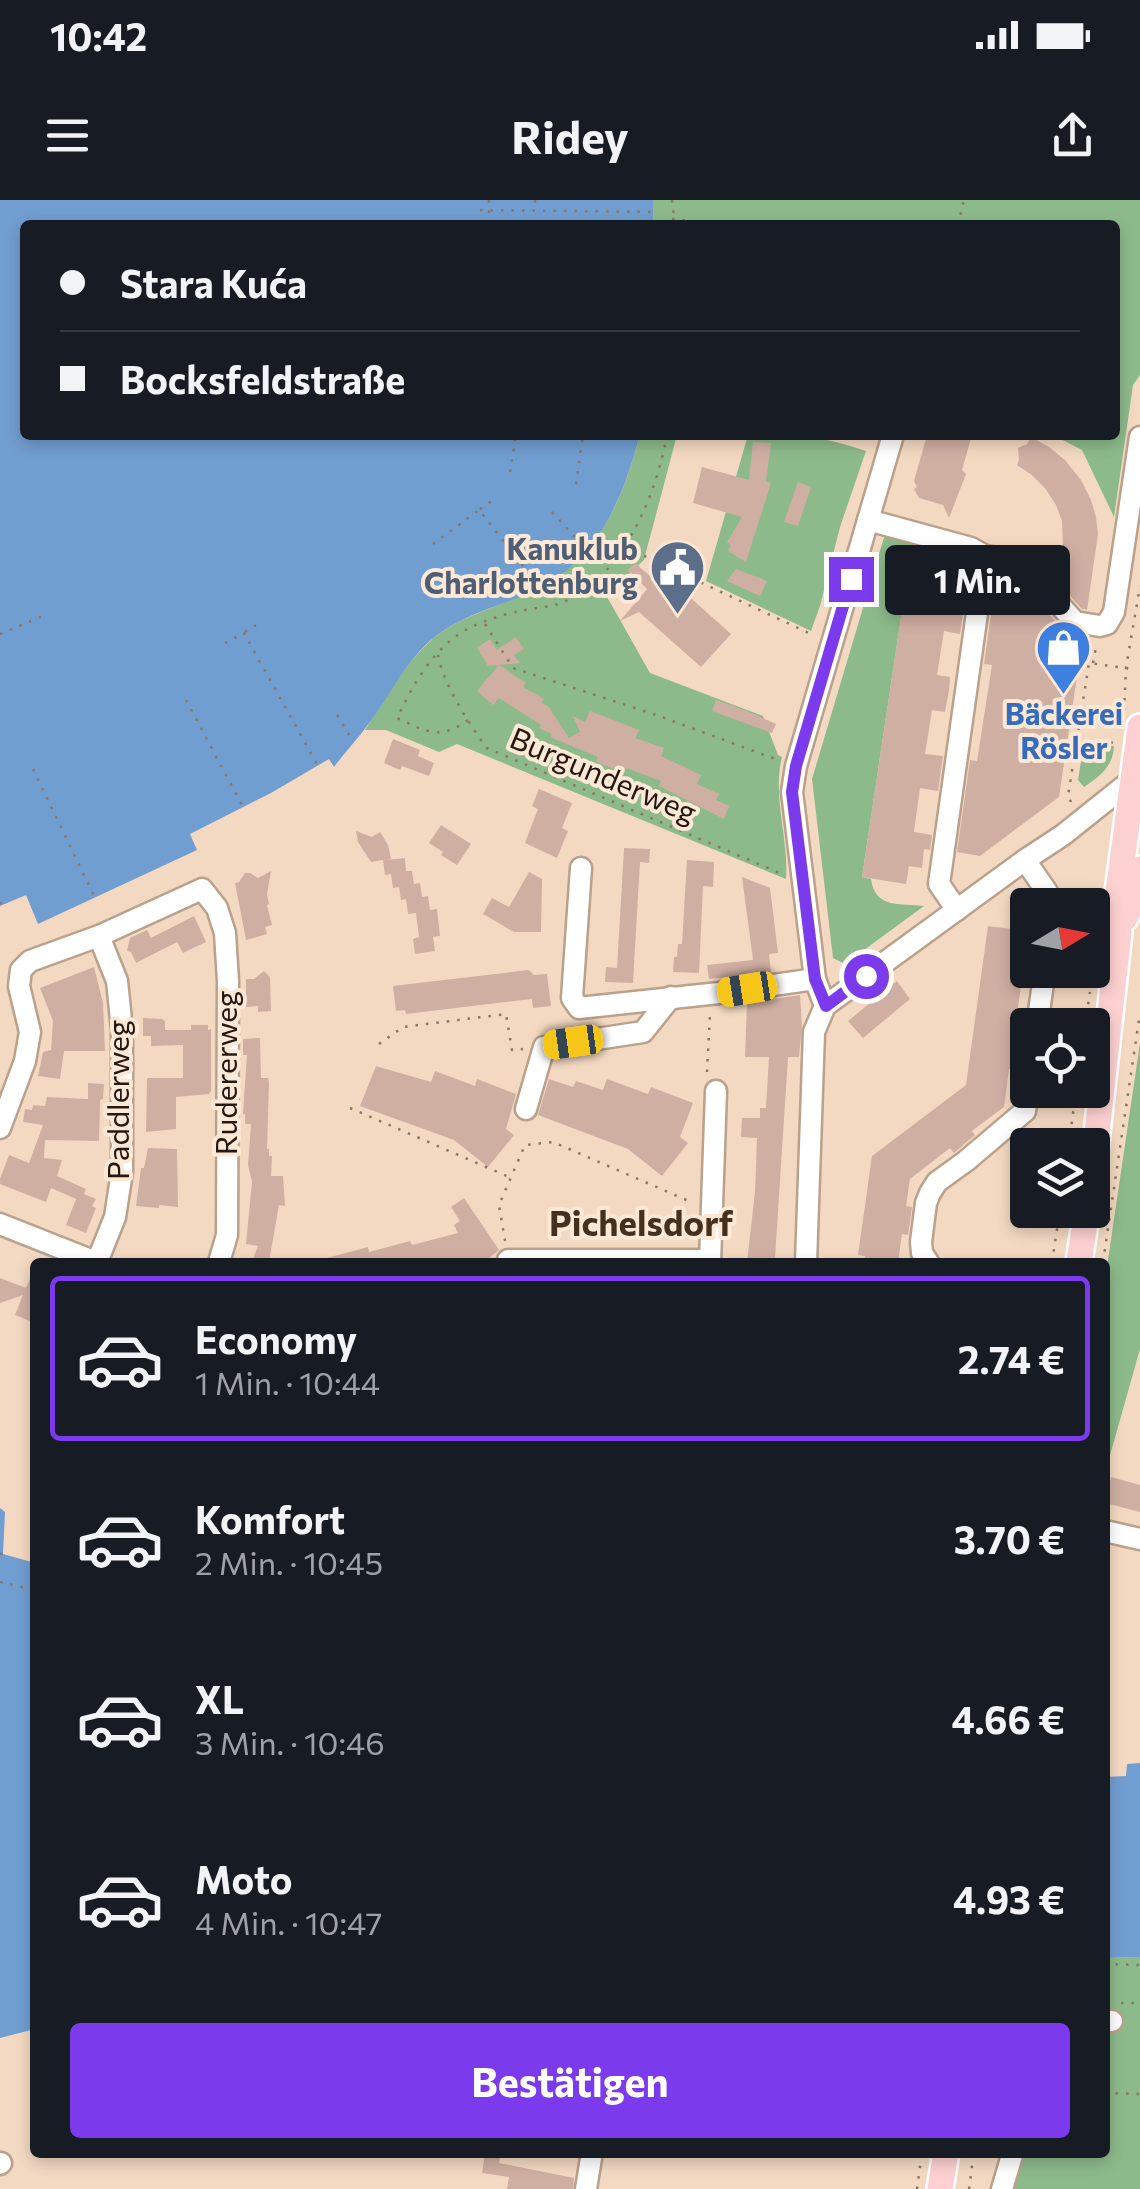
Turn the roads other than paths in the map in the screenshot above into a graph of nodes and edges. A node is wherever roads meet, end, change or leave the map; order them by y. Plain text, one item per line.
1 (1140, 438) edge
2 (892, 440) edge
3 (868, 520) junction
4 (986, 556) junction
5 (1140, 727) edge
6 (1137, 776) edge
7 (1025, 860) junction
8 (581, 868) dead end
9 (1140, 870) edge
10 (1045, 888) edge
11 (957, 910) junction
12 (1119, 932) junction
13 (99, 936) junction
14 (815, 979) junction
15 (671, 998) junction
16 (826, 1006) junction
17 (716, 1091) dead end
18 (1025, 1108) edge
19 (526, 1109) dead end
20 (0, 1128) edge
21 (1098, 1128) edge
22 (0, 1224) edge
23 (1085, 1228) edge
24 (86, 1258) edge
25 (98, 1258) edge
26 (221, 1258) edge
27 (710, 1258) edge
28 (806, 1258) edge
29 (926, 1258) edge
30 (1080, 1258) edge
31 (1110, 1532) edge
32 (1140, 1540) edge
33 (591, 2158) edge
34 (945, 2158) edge
35 (1011, 2158) edge
36 (586, 2189) edge
37 (940, 2189) edge
38 (1002, 2189) edge

1 - 4 street
2 - 3 street
3 - 4 street
3 - 14 street
4 - 11 street
5 - 6 main road
6 - 7 street
6 - 12 main road
7 - 10 street
7 - 11 street
8 - 15 street
9 - 12 main road
11 - 16 street
12 - 21 main road
13 - 20 street
13 - 25 street, Paddlerweg
13 - 26 street, Rudererweg
14 - 15 street
14 - 16 street
15 - 19 street
16 - 28 street
17 - 27 street
18 - 29 street
22 - 24 street
23 - 30 main road
31 - 32 street
33 - 36 street
34 - 37 main road
35 - 38 street

